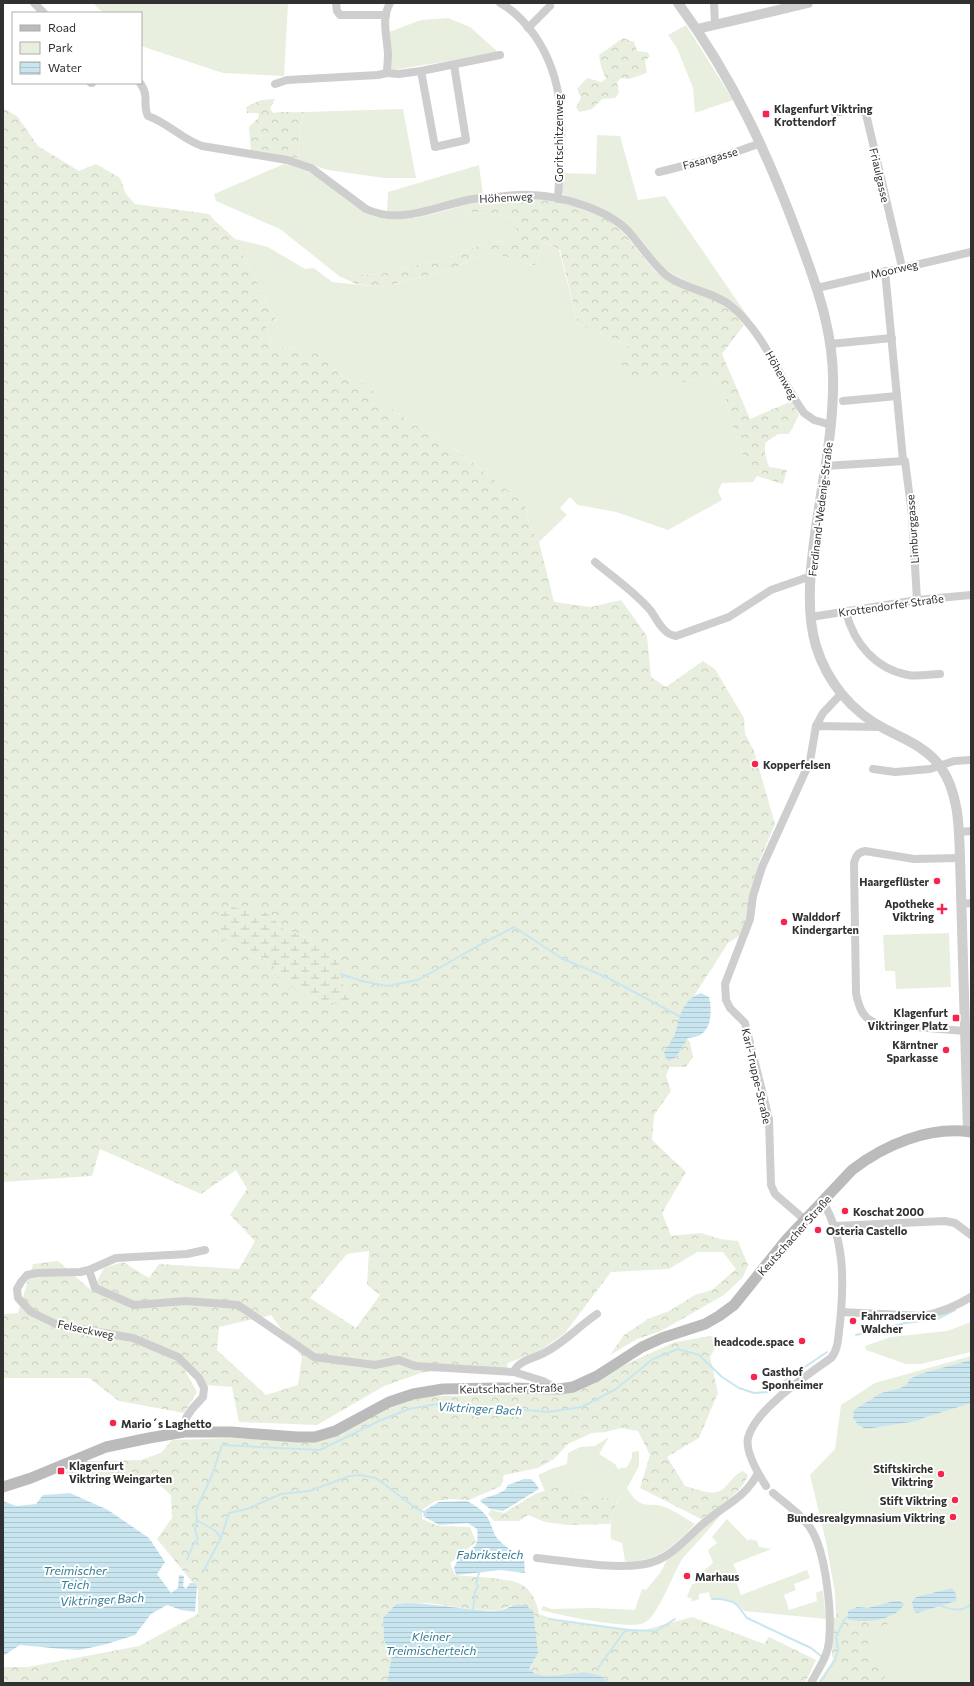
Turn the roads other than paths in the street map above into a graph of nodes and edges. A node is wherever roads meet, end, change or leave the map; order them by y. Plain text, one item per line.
1 (34, 3) edge
2 (336, 3) edge
3 (390, 3) edge
4 (500, 3) edge
5 (678, 3) edge
6 (714, 3) edge
7 (808, 3) edge
8 (550, 6) dead end
9 (43, 12) edge
10 (386, 15) junction
11 (715, 24) junction
12 (528, 28) junction
13 (697, 29) junction
14 (500, 55) dead end
15 (454, 65) junction
16 (421, 71) junction
17 (387, 73) junction
18 (140, 84) edge
19 (275, 84) dead end
20 (835, 113) dead end
21 (761, 143) junction
22 (659, 172) dead end
23 (558, 199) junction
24 (971, 252) edge
25 (902, 268) junction
26 (885, 271) junction
27 (817, 288) junction
28 (892, 338) junction
29 (830, 344) junction
30 (897, 396) junction
31 (843, 401) dead end
32 (830, 425) junction
33 (903, 460) junction
34 (825, 466) junction
35 (595, 562) dead end
36 (811, 576) junction
37 (971, 595) edge
38 (917, 600) junction
39 (846, 612) junction
40 (811, 617) junction
41 (940, 674) dead end
42 (841, 694) junction
43 (816, 726) junction
44 (881, 727) junction
45 (971, 760) edge
46 (940, 766) junction
47 (873, 769) dead end
48 (971, 831) edge
49 (959, 832) junction
50 (960, 858) junction
51 (966, 904) edge
52 (965, 1030) junction
53 (970, 1132) edge
54 (823, 1202) junction
55 (805, 1220) junction
56 (834, 1226) junction
57 (971, 1235) edge
58 (205, 1250) dead end
59 (89, 1270) junction
60 (971, 1297) edge
61 (841, 1312) junction
62 (597, 1314) dead end
63 (514, 1372) junction
64 (559, 1389) junction
65 (184, 1432) junction
66 (758, 1474) junction
67 (766, 1486) dead end
68 (3, 1487) edge
69 (773, 1493) dead end
70 (537, 1558) dead end
71 (811, 1683) edge

1 - 9 street
2 - 10 street
3 - 10 street
4 - 12 street, Goritschitzenweg
5 - 13 street, Ferdinand-Wedenig-Straße
6 - 11 street
7 - 11 street
8 - 12 street
10 - 17 street
11 - 13 street
12 - 23 street, Goritschitzenweg
13 - 21 street, Ferdinand-Wedenig-Straße
14 - 15 street
15 - 16 street
15 - 16 street
16 - 17 street
17 - 19 street
18 - 23 street, Höhenweg
20 - 25 street, Friaulgasse
21 - 22 street, Fasangasse
21 - 27 street, Ferdinand-Wedenig-Straße
23 - 32 street, Höhenweg
24 - 25 street, Moorweg
25 - 26 street, Moorweg
26 - 27 street, Moorweg
26 - 28 street, Limburggasse
27 - 29 street, Ferdinand-Wedenig-Straße
28 - 29 street
28 - 30 street, Limburggasse
29 - 32 street, Ferdinand-Wedenig-Straße
30 - 31 street
30 - 33 street, Limburggasse
32 - 34 street, Ferdinand-Wedenig-Straße
33 - 34 street
33 - 38 street, Limburggasse
34 - 36 street, Ferdinand-Wedenig-Straße
35 - 36 street
36 - 40 street, Ferdinand-Wedenig-Straße
37 - 38 street, Krottendorfer Straße
38 - 39 street, Krottendorfer Straße
39 - 40 street, Krottendorfer Straße
39 - 41 street
40 - 42 street, Ferdinand-Wedenig-Straße
42 - 43 street, Karl-Truppe-Straße
42 - 44 street, Ferdinand-Wedenig-Straße
43 - 44 street
43 - 55 street, Karl-Truppe-Straße
44 - 46 street, Ferdinand-Wedenig-Straße
45 - 46 street
46 - 47 street
46 - 49 street, Ferdinand-Wedenig-Straße
48 - 49 street
49 - 50 street, Ferdinand-Wedenig-Straße
50 - 51 street, Ferdinand-Wedenig-Straße
50 - 52 street
51 - 52 street, Ferdinand-Wedenig-Straße
52 - 53 street, Ferdinand-Wedenig-Straße
53 - 54 main road, Keutschacher Straße
54 - 55 main road, Keutschacher Straße
54 - 56 street
55 - 64 main road, Keutschacher Straße
56 - 57 street
56 - 61 street
58 - 59 street, Felseckweg
59 - 63 street
59 - 65 street, Felseckweg
60 - 61 street
61 - 66 street
62 - 63 street
63 - 64 street
64 - 65 main road, Keutschacher Straße
65 - 68 main road, Keutschacher Straße
66 - 67 street
66 - 70 street
69 - 71 street

